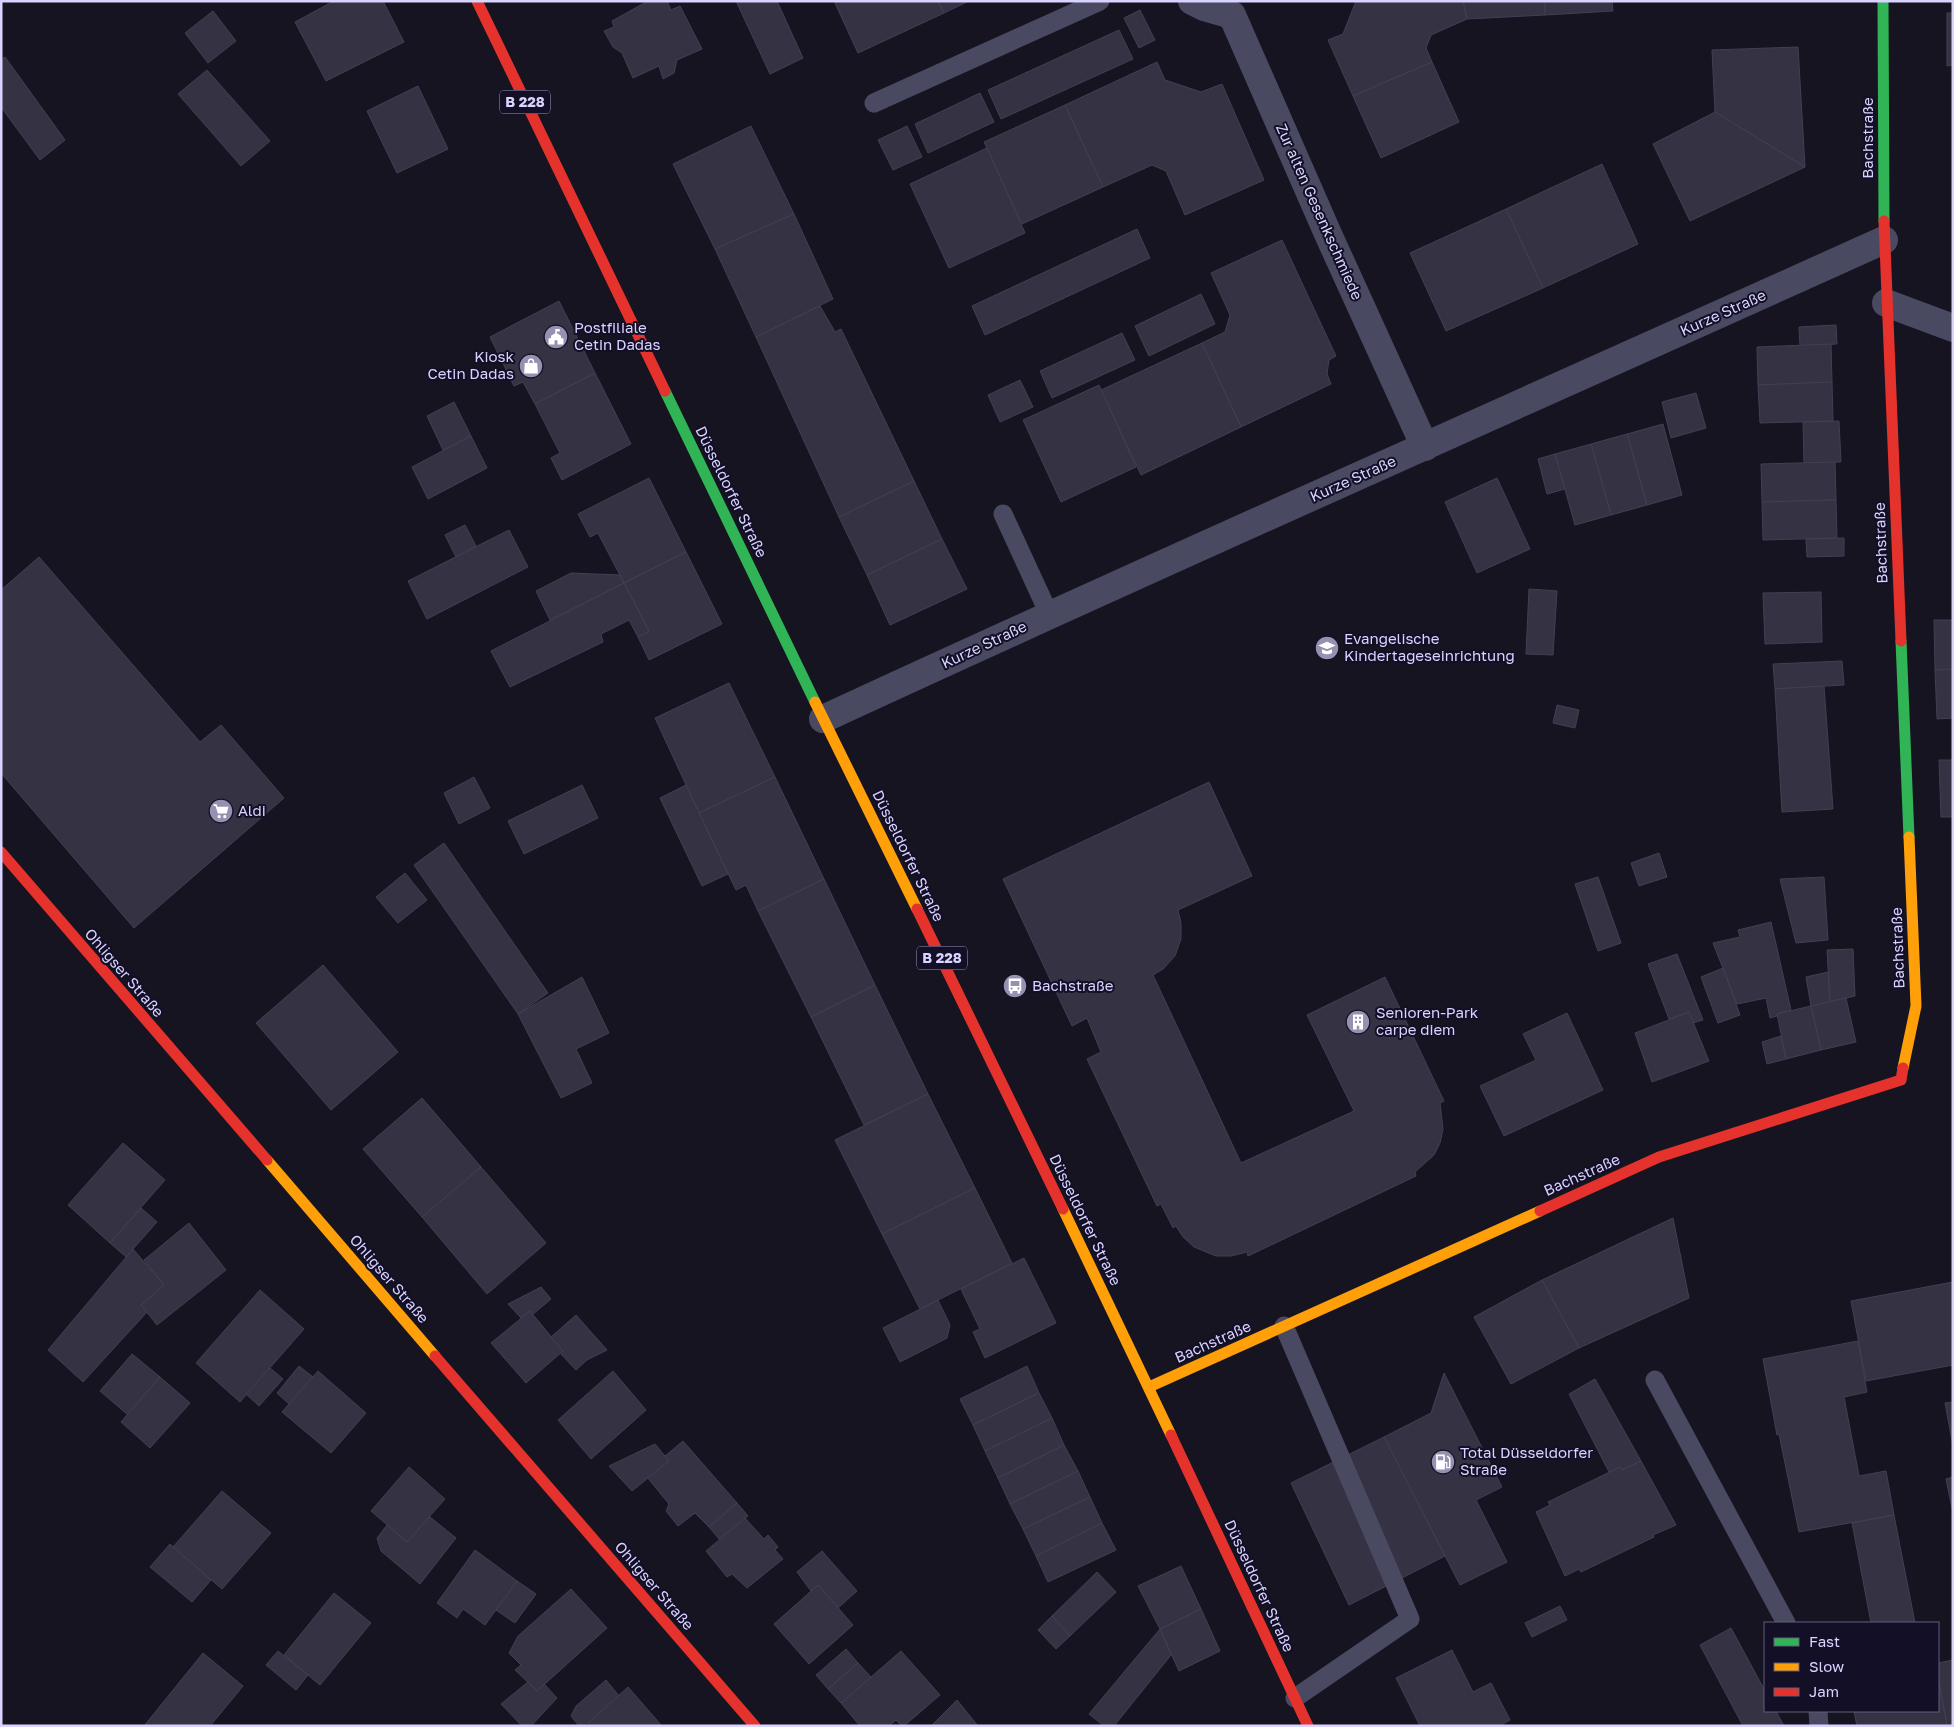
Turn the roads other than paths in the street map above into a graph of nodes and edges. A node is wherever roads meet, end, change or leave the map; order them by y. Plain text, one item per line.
1 (477, 1) edge
2 (1100, 1) edge
3 (1192, 1) edge
4 (1883, 1) edge
5 (874, 102) dead end
6 (1884, 240) junction
7 (1886, 303) junction
8 (1953, 328) edge
9 (1425, 448) junction
10 (1003, 514) dead end
11 (1049, 614) junction
12 (823, 719) junction
13 (1, 852) edge
14 (1284, 1326) junction
15 (1655, 1380) dead end
16 (1149, 1387) junction
17 (1785, 1622) edge
18 (1295, 1698) junction
19 (1818, 1712) edge
20 (755, 1726) edge
21 (1308, 1726) edge
22 (1819, 1726) edge

1 - 12 main road, Düsseldorfer Straße / B 228
2 - 5 lane
3 - 9 street, Zur alten Gesenkschmiede
4 - 6 main road, Bachstraße
6 - 7 main road, Bachstraße
6 - 9 street, Kurze Straße
7 - 8 street
7 - 14 main road, Bachstraße
9 - 11 street, Kurze Straße
10 - 11 lane
11 - 12 street, Kurze Straße
12 - 16 main road, Düsseldorfer Straße / B 228
13 - 20 main road, Ohligser Straße
14 - 16 main road, Bachstraße
14 - 18 lane
15 - 17 lane
16 - 18 main road, Düsseldorfer Straße / B 228
18 - 21 main road, Düsseldorfer Straße / B 228
19 - 22 lane

